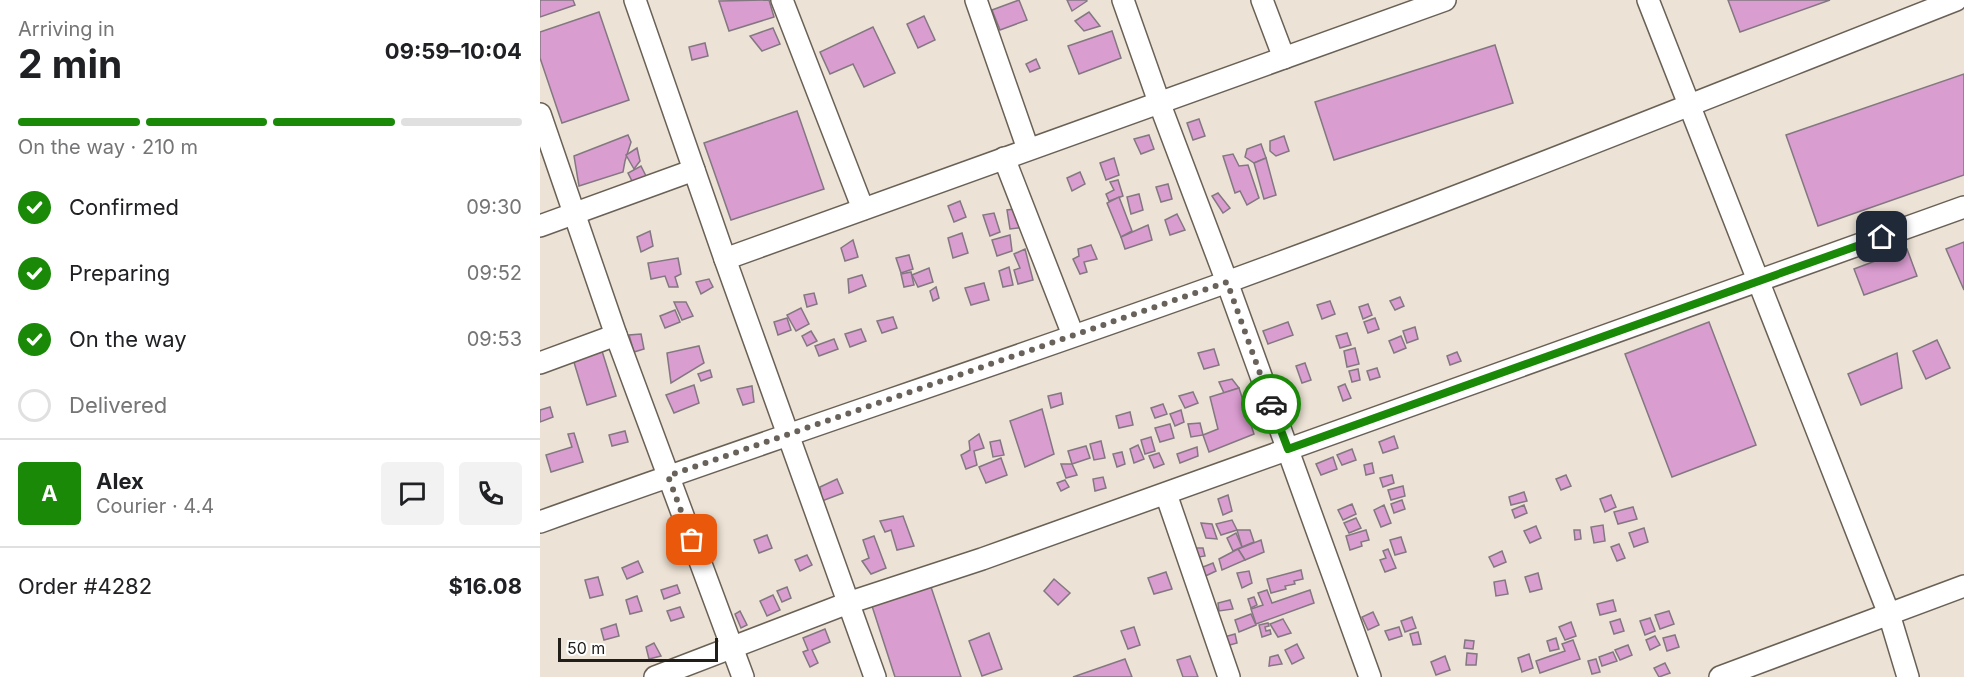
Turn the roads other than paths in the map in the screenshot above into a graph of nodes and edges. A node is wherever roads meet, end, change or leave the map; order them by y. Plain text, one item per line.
1 (635, 0) edge
2 (782, 0) edge
3 (976, 0) edge
4 (1123, 0) edge
5 (1262, 0) edge
6 (1445, 0) edge
7 (1648, 0) edge
8 (1956, 0) edge
9 (1284, 58) junction
10 (1159, 102) junction
11 (1690, 105) junction
12 (540, 114) edge
13 (1028, 149) junction
14 (1004, 158) junction
15 (694, 170) junction
16 (1964, 207) edge
17 (863, 209) junction
18 (575, 214) junction
19 (540, 226) edge
20 (725, 259) junction
21 (1227, 282) junction
22 (1759, 282) junction
23 (616, 335) junction
24 (1073, 335) junction
25 (540, 363) edge
26 (789, 434) junction
27 (1288, 449) junction
28 (668, 476) junction
29 (1166, 494) junction
30 (540, 522) edge
31 (1964, 586) edge
32 (848, 603) junction
33 (1889, 614) junction
34 (732, 648) junction
35 (655, 677) edge
36 (743, 677) edge
37 (875, 677) edge
38 (1229, 677) edge
39 (1370, 677) edge
40 (1720, 677) edge
41 (1908, 677) edge

1 - 15 street
2 - 17 street
3 - 13 street
4 - 10 street
5 - 9 street
6 - 9 street
7 - 11 street
8 - 11 street
9 - 10 street
10 - 13 street
10 - 21 street
11 - 21 street
11 - 22 street
12 - 18 street
13 - 14 street
14 - 17 street
14 - 24 street
15 - 18 street
15 - 20 street
16 - 22 street
17 - 20 street
18 - 19 street
18 - 23 street
20 - 26 street
21 - 24 street
21 - 27 street
22 - 27 street
22 - 33 street
23 - 25 street
23 - 28 street
24 - 26 street
26 - 28 street
26 - 32 street
27 - 29 street
27 - 39 street
28 - 30 street
28 - 34 street
29 - 32 street
29 - 38 street
31 - 33 street
32 - 34 street
32 - 37 street
33 - 40 street
33 - 41 street
34 - 35 street
34 - 36 street

